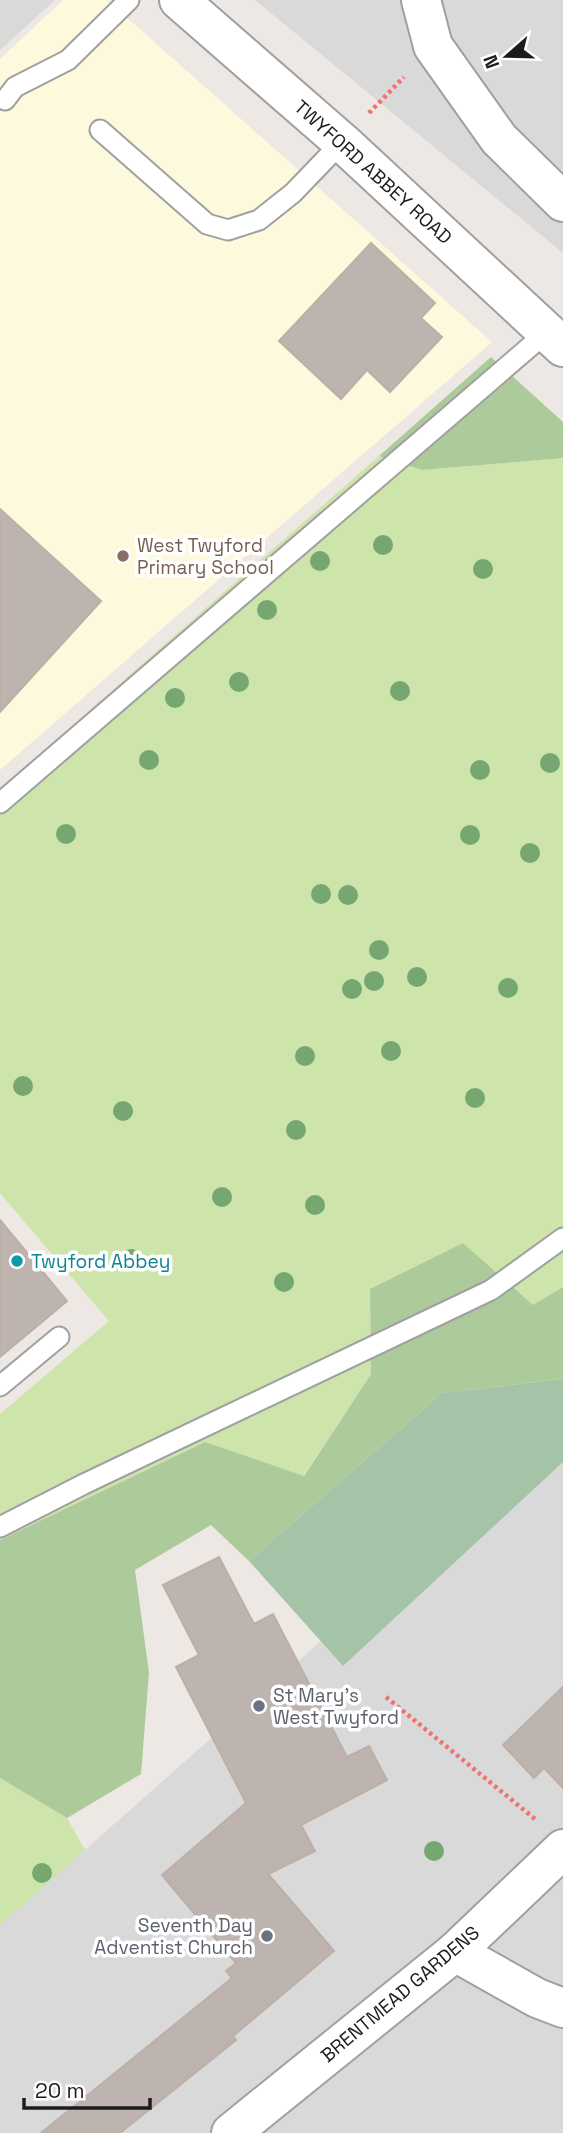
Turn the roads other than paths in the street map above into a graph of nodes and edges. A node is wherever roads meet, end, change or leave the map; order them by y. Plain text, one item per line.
1 (129, 0) edge
2 (179, 0) edge
3 (421, 0) edge
4 (5, 100) dead end
5 (100, 130) dead end
6 (342, 142) junction
7 (563, 202) edge
8 (555, 339) edge
9 (0, 803) edge
10 (563, 1238) edge
11 (59, 1337) dead end
12 (0, 1386) edge
13 (0, 1527) edge
14 (553, 1837) edge
15 (455, 1952) junction
16 (563, 2008) edge
17 (231, 2133) edge

1 - 4 lane
2 - 6 street, TWYFORD ABBEY ROAD
3 - 7 street
5 - 6 lane
6 - 8 street, TWYFORD ABBEY ROAD
8 - 9 lane
10 - 13 lane
11 - 12 lane
14 - 15 street, BRENTMEAD GARDENS
15 - 16 street
15 - 17 street, BRENTMEAD GARDENS

